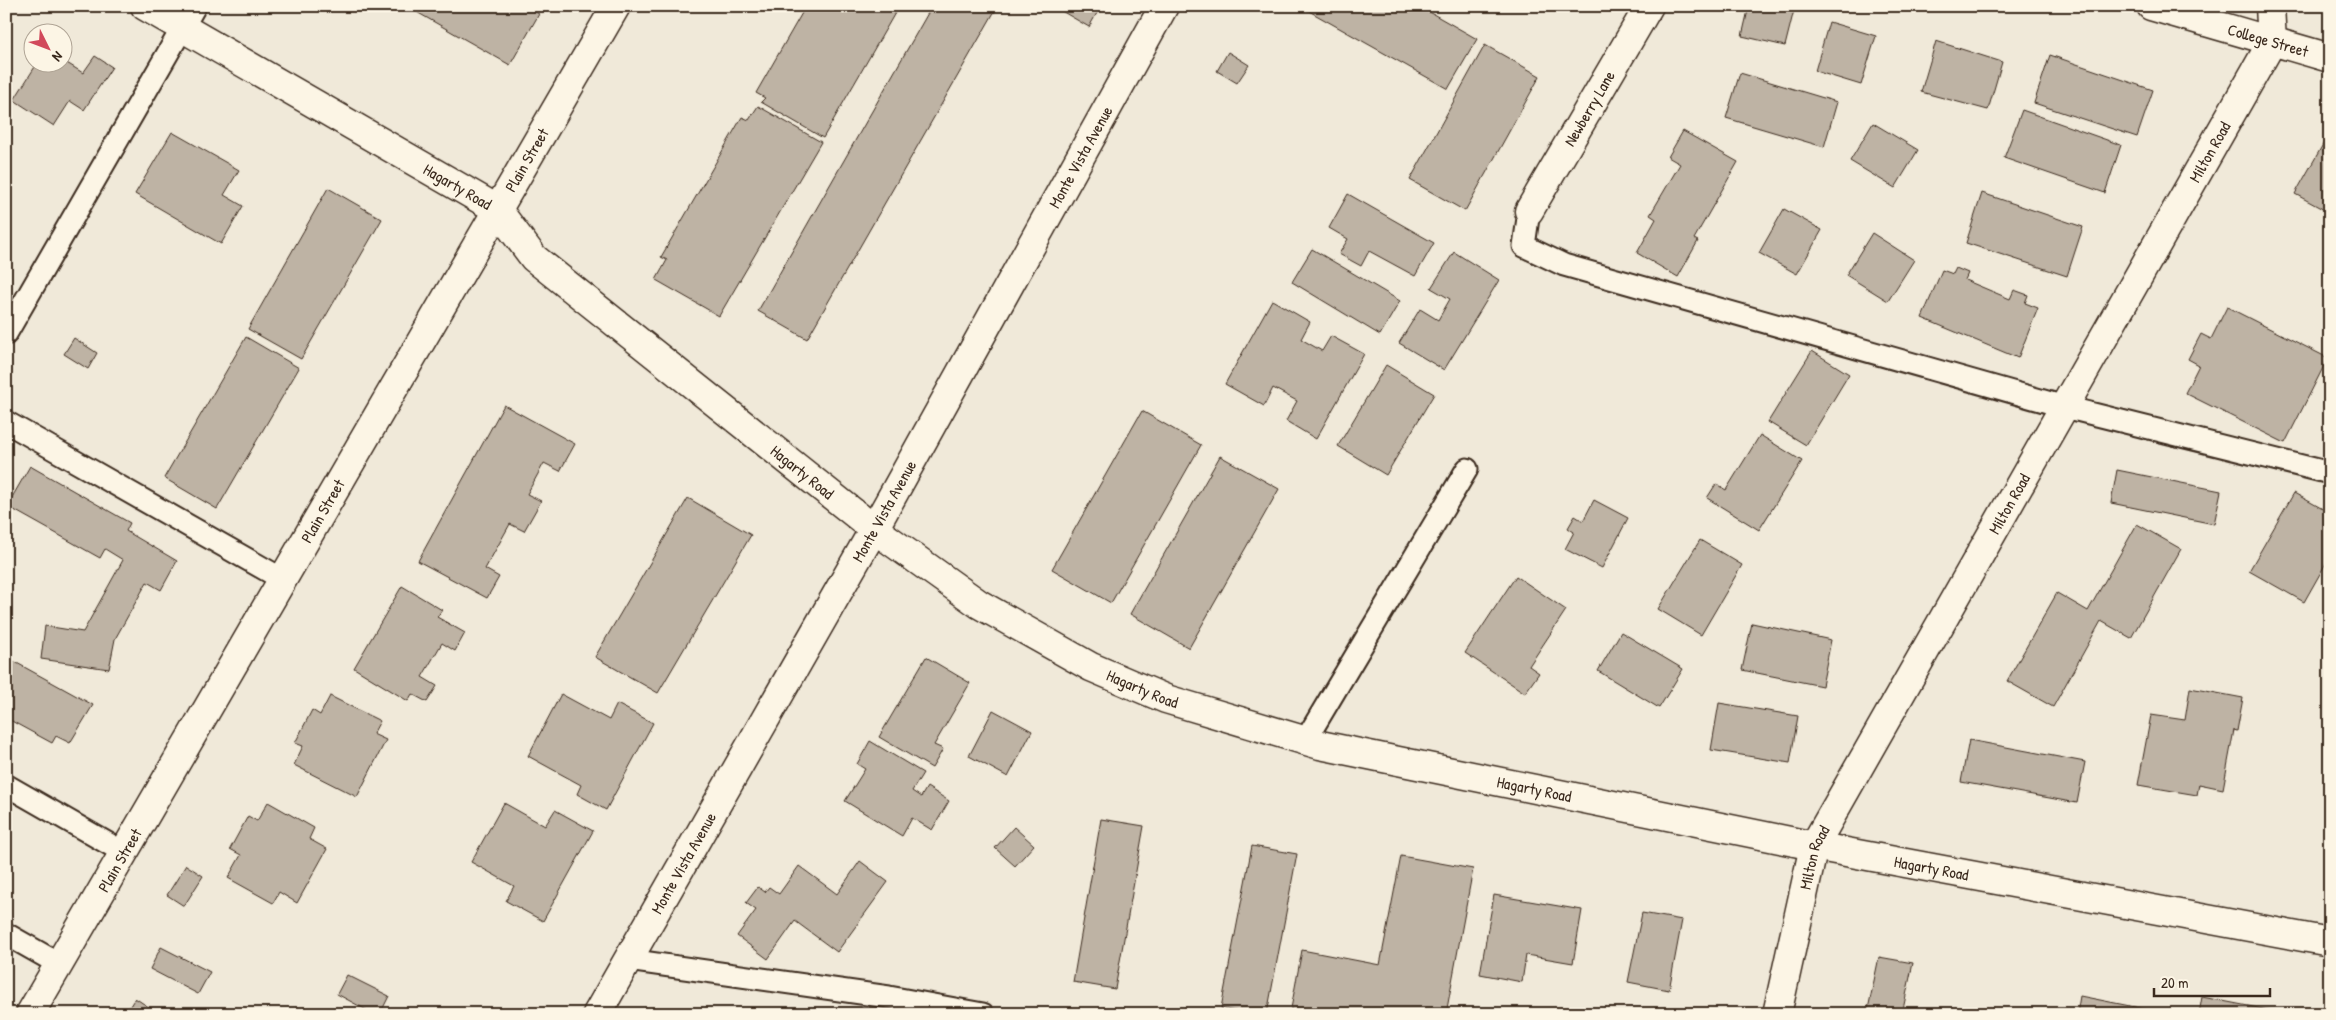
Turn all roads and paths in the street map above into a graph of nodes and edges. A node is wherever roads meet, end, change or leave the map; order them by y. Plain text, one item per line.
1 (146, 6) edge
2 (616, 6) edge
3 (1164, 6) edge
4 (1649, 6) edge
5 (2151, 6) edge
6 (2270, 6) edge
7 (189, 17) edge
8 (2272, 42) junction
9 (2330, 58) edge
10 (497, 209) junction
11 (1529, 211) joint
12 (6, 334) edge
13 (2065, 407) junction
14 (6, 422) edge
15 (1467, 469) dead end
16 (2330, 473) edge
17 (874, 529) junction
18 (282, 579) junction
19 (1305, 741) junction
20 (6, 785) edge
21 (1814, 846) junction
22 (123, 852) junction
23 (6, 934) edge
24 (2330, 942) edge
25 (628, 960) junction
26 (59, 964) junction
27 (30, 1014) edge
28 (597, 1014) edge
29 (983, 1014) edge
30 (1777, 1014) edge

1 - 7 street, Hagarty Road
2 - 10 street, Plain Street
3 - 17 street, Monte Vista Avenue
4 - 11 street, Newberry Lane
5 - 8 street, College Street
6 - 8 street
7 - 10 street, Hagarty Road
7 - 12 lane
8 - 9 street, College Street
8 - 13 street, Milton Road
10 - 17 street, Hagarty Road
10 - 18 street, Plain Street
11 - 13 lane
13 - 16 lane
13 - 21 street, Milton Road
14 - 18 lane
15 - 19 lane
17 - 19 street, Hagarty Road
17 - 25 street, Monte Vista Avenue
18 - 22 street, Plain Street
19 - 21 street, Hagarty Road
20 - 22 lane
21 - 24 street, Hagarty Road
21 - 30 street, Milton Road
22 - 26 street, Plain Street
23 - 26 lane
25 - 28 street, Monte Vista Avenue
25 - 29 lane
26 - 27 street, Plain Street

